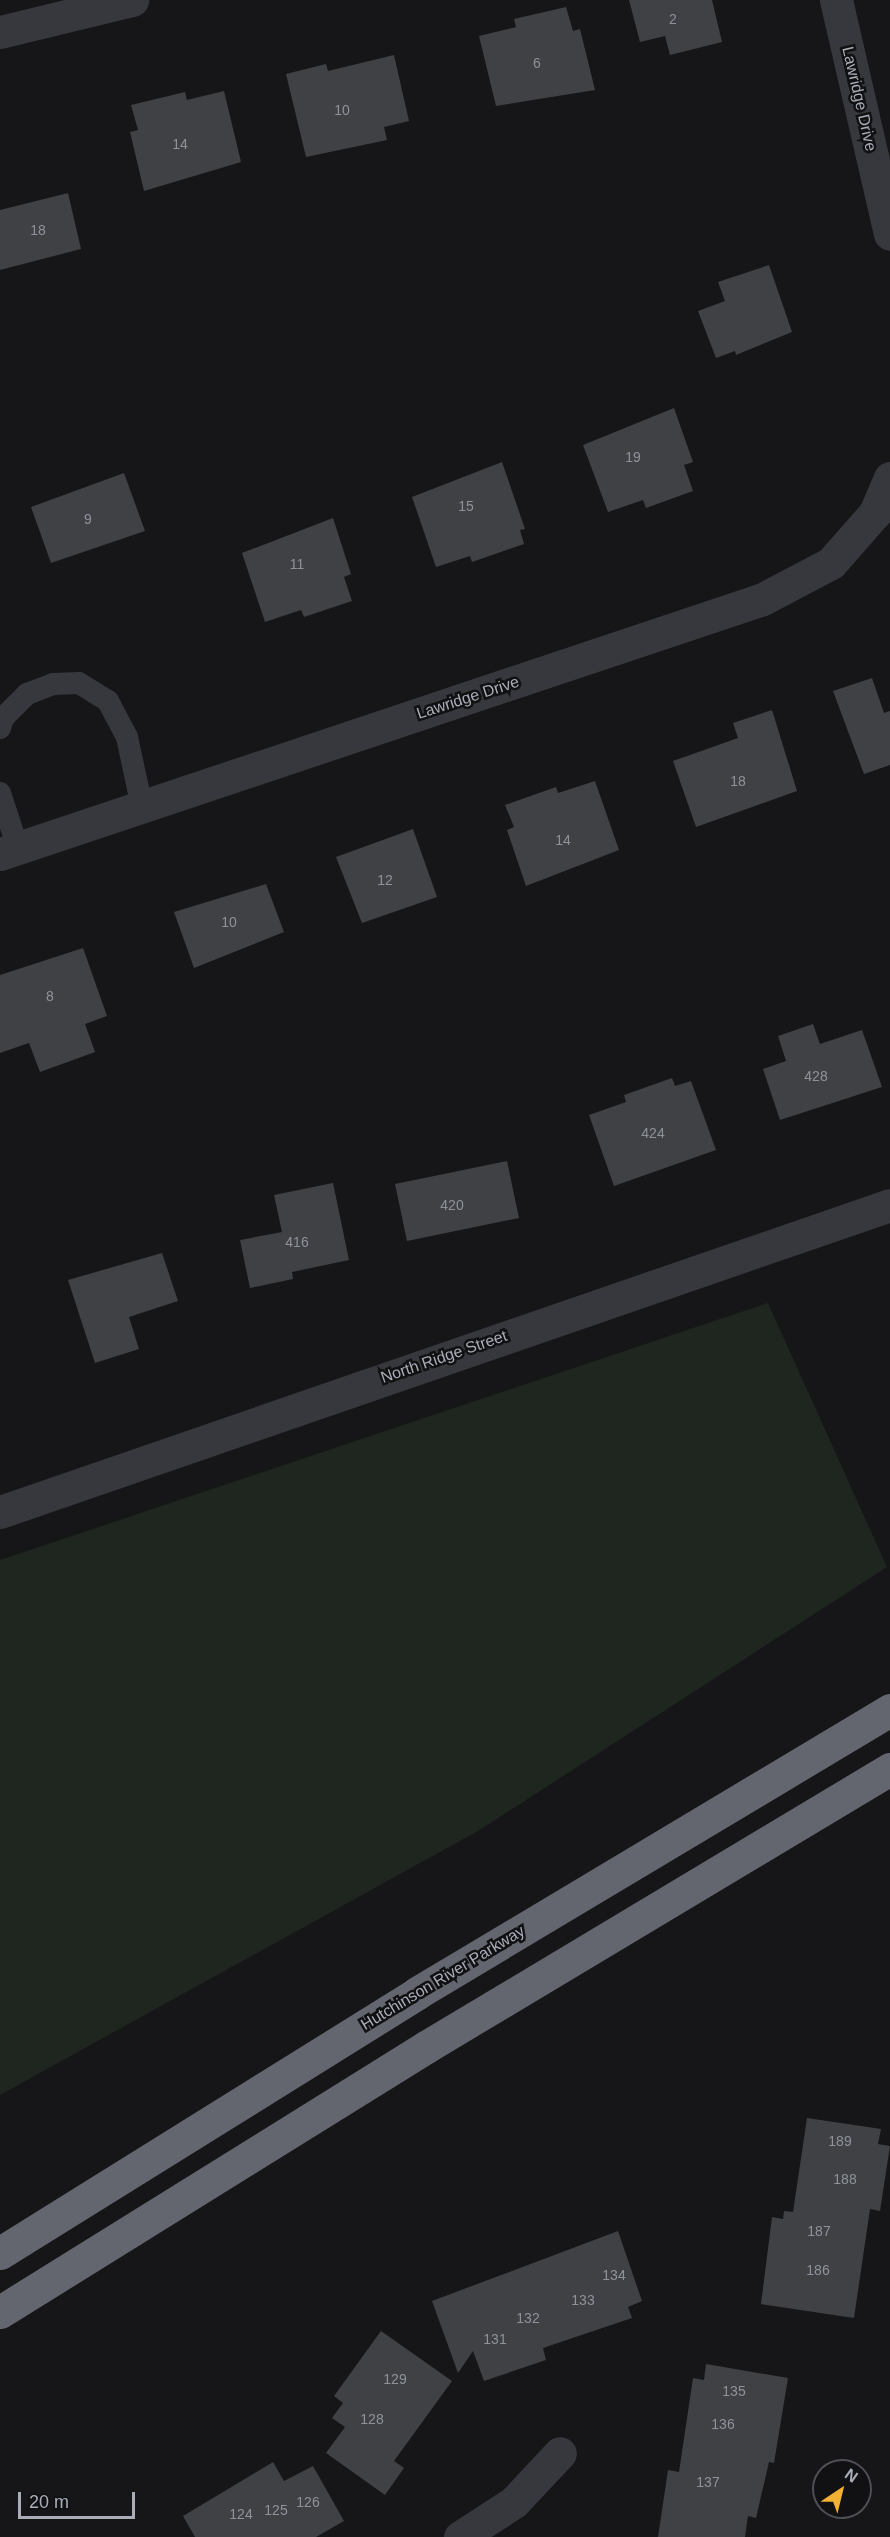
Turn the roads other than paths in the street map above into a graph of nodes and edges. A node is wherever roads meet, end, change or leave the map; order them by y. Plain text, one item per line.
1 (132, 0) edge
2 (836, 0) edge
3 (0, 32) edge
4 (890, 234) edge
5 (890, 478) edge
6 (0, 728) edge
7 (0, 793) edge
8 (142, 807) junction
9 (9, 851) edge
10 (890, 1204) edge
11 (0, 1512) edge
12 (890, 1710) edge
13 (890, 1769) edge
14 (0, 2253) edge
15 (0, 2312) edge
16 (560, 2453) dead end
17 (460, 2537) edge

1 - 3 street
2 - 4 street, Lawridge Drive
5 - 8 street, Lawridge Drive
6 - 8 lane
7 - 9 lane
8 - 9 street, Lawridge Drive
10 - 11 street, North Ridge Street
12 - 14 highway, Hutchinson River Parkway
13 - 15 highway
16 - 17 street

